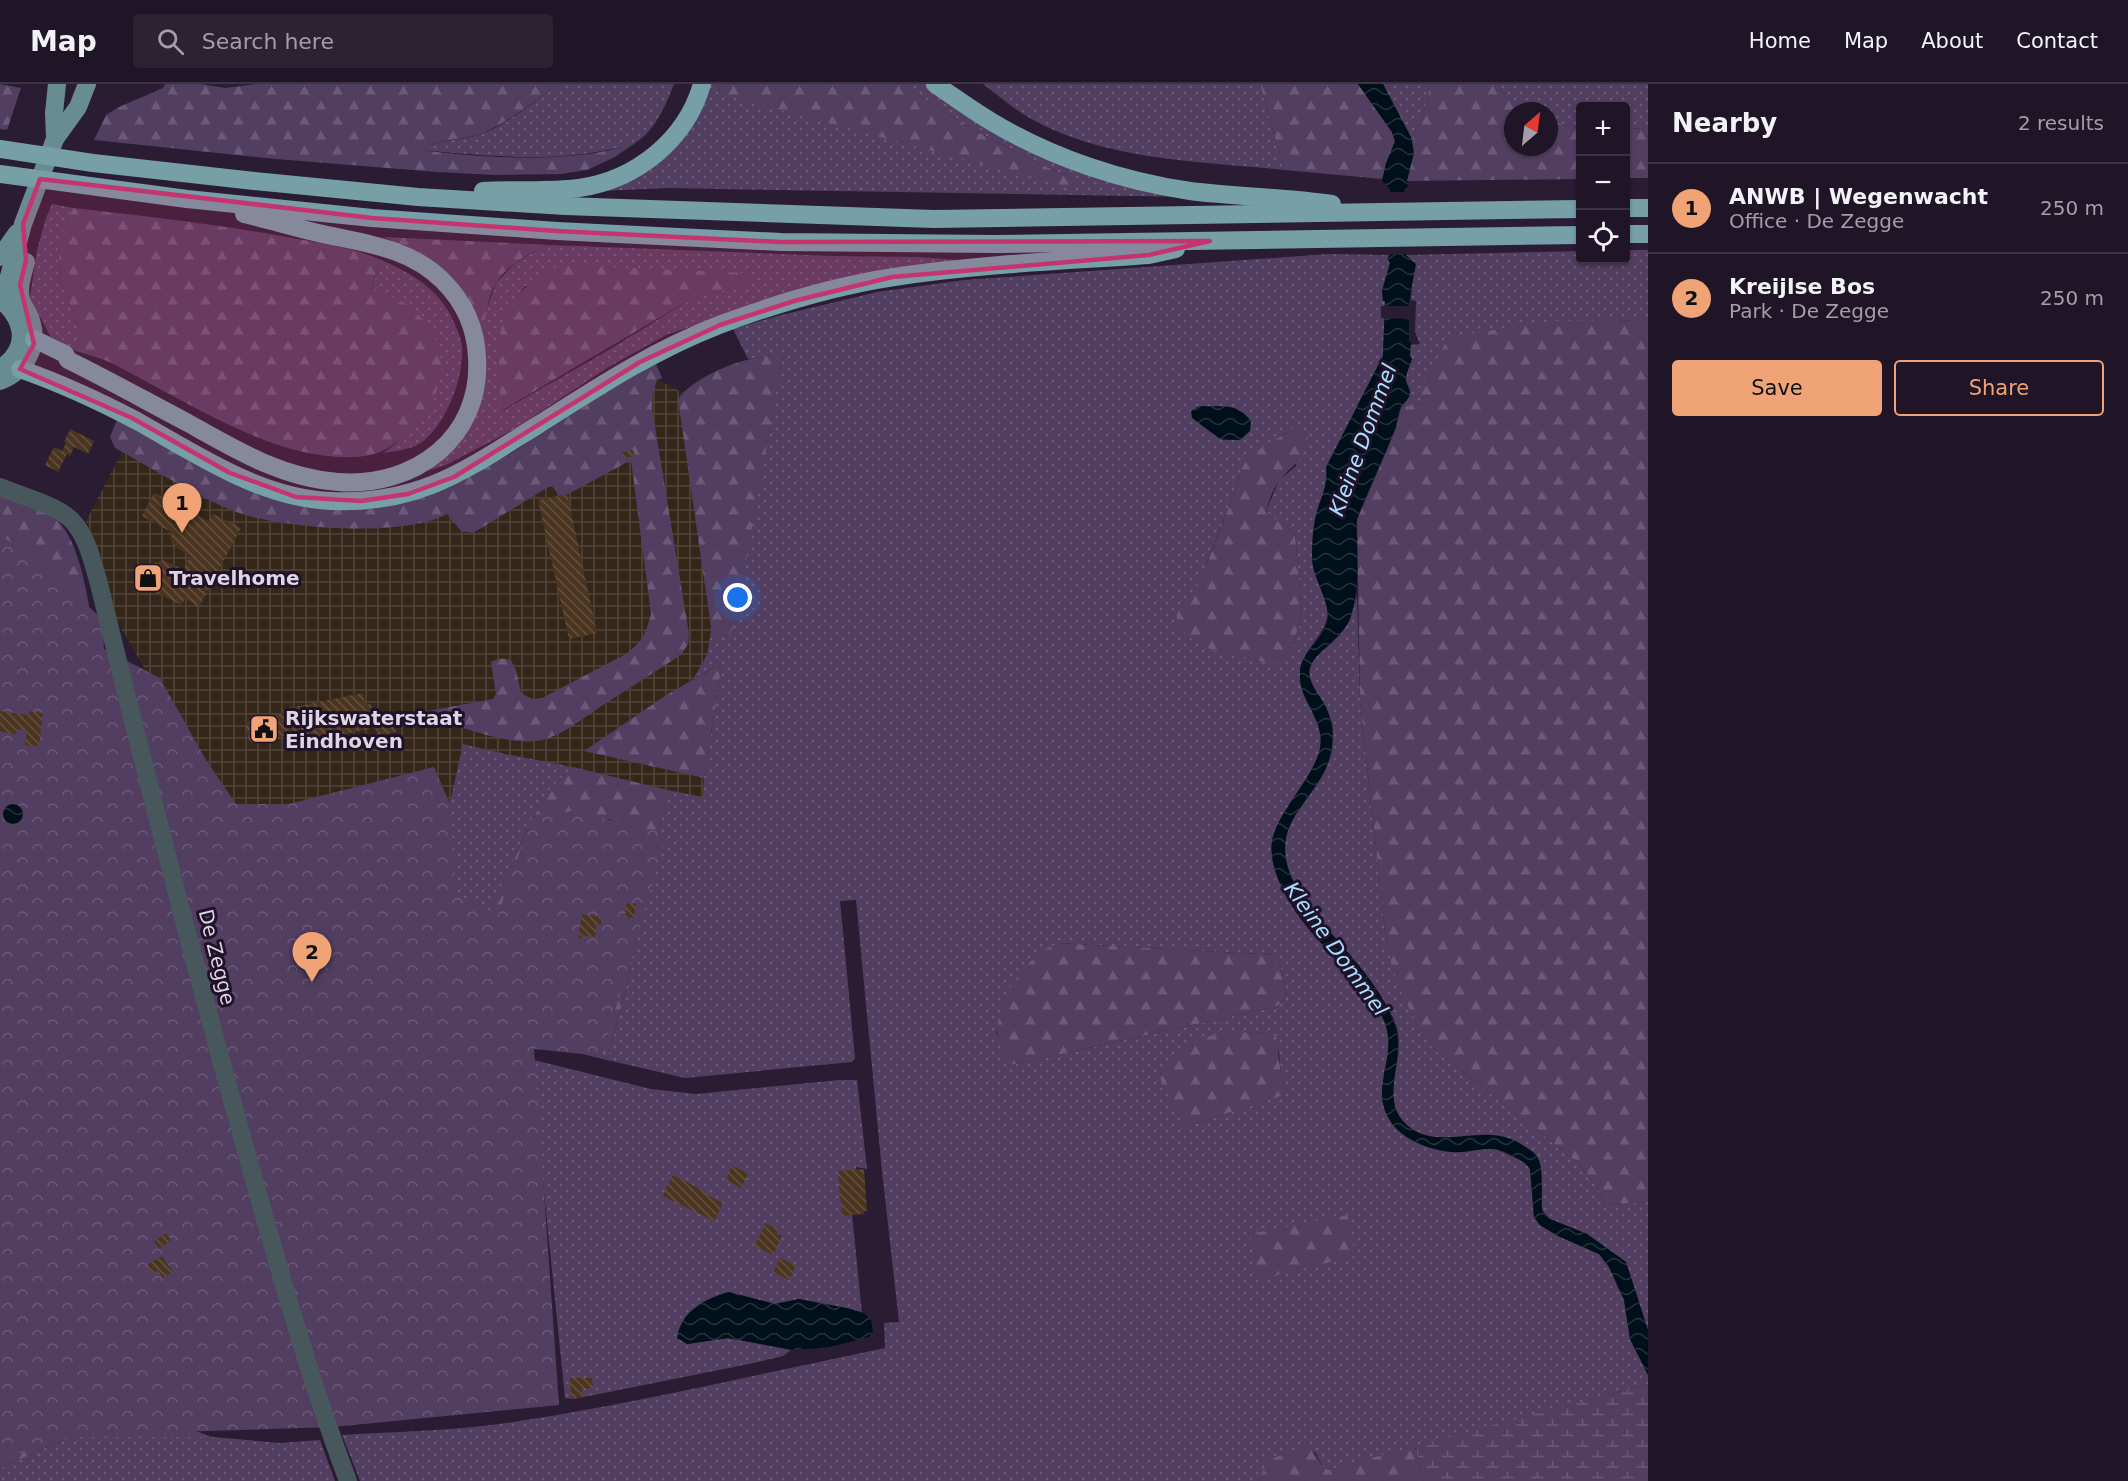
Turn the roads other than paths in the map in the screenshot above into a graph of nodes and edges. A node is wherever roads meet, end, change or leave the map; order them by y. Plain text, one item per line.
1 (57, 84) edge
2 (78, 84) edge
3 (87, 84) edge
4 (702, 84) edge
5 (934, 84) edge
6 (72, 112) junction
7 (55, 139) junction
8 (1, 150) edge
9 (0, 174) edge
10 (418, 196) junction
11 (187, 199) junction
12 (1630, 208) edge
13 (1648, 208) edge
14 (1576, 209) edge
15 (1387, 212) junction
16 (23, 224) junction
17 (1630, 234) edge
18 (1648, 234) edge
19 (1576, 235) edge
20 (1210, 241) junction
21 (0, 261) edge
22 (9, 301) edge
23 (29, 344) junction
24 (0, 367) edge
25 (20, 369) junction
26 (0, 381) edge
27 (0, 488) edge
28 (348, 1481) edge

1 - 7 main road
2 - 6 main road
3 - 6 main road
4 - 10 highway
5 - 15 highway
6 - 7 main road
7 - 16 main road
8 - 10 highway
9 - 11 highway
10 - 15 highway
11 - 20 highway
11 - 23 highway
12 - 13 highway
14 - 15 highway
16 - 21 main road
16 - 22 main road
17 - 18 highway
19 - 20 highway
20 - 25 highway
22 - 23 main road
23 - 24 main road
23 - 25 main road
25 - 26 main road
27 - 28 street, De Zegge

